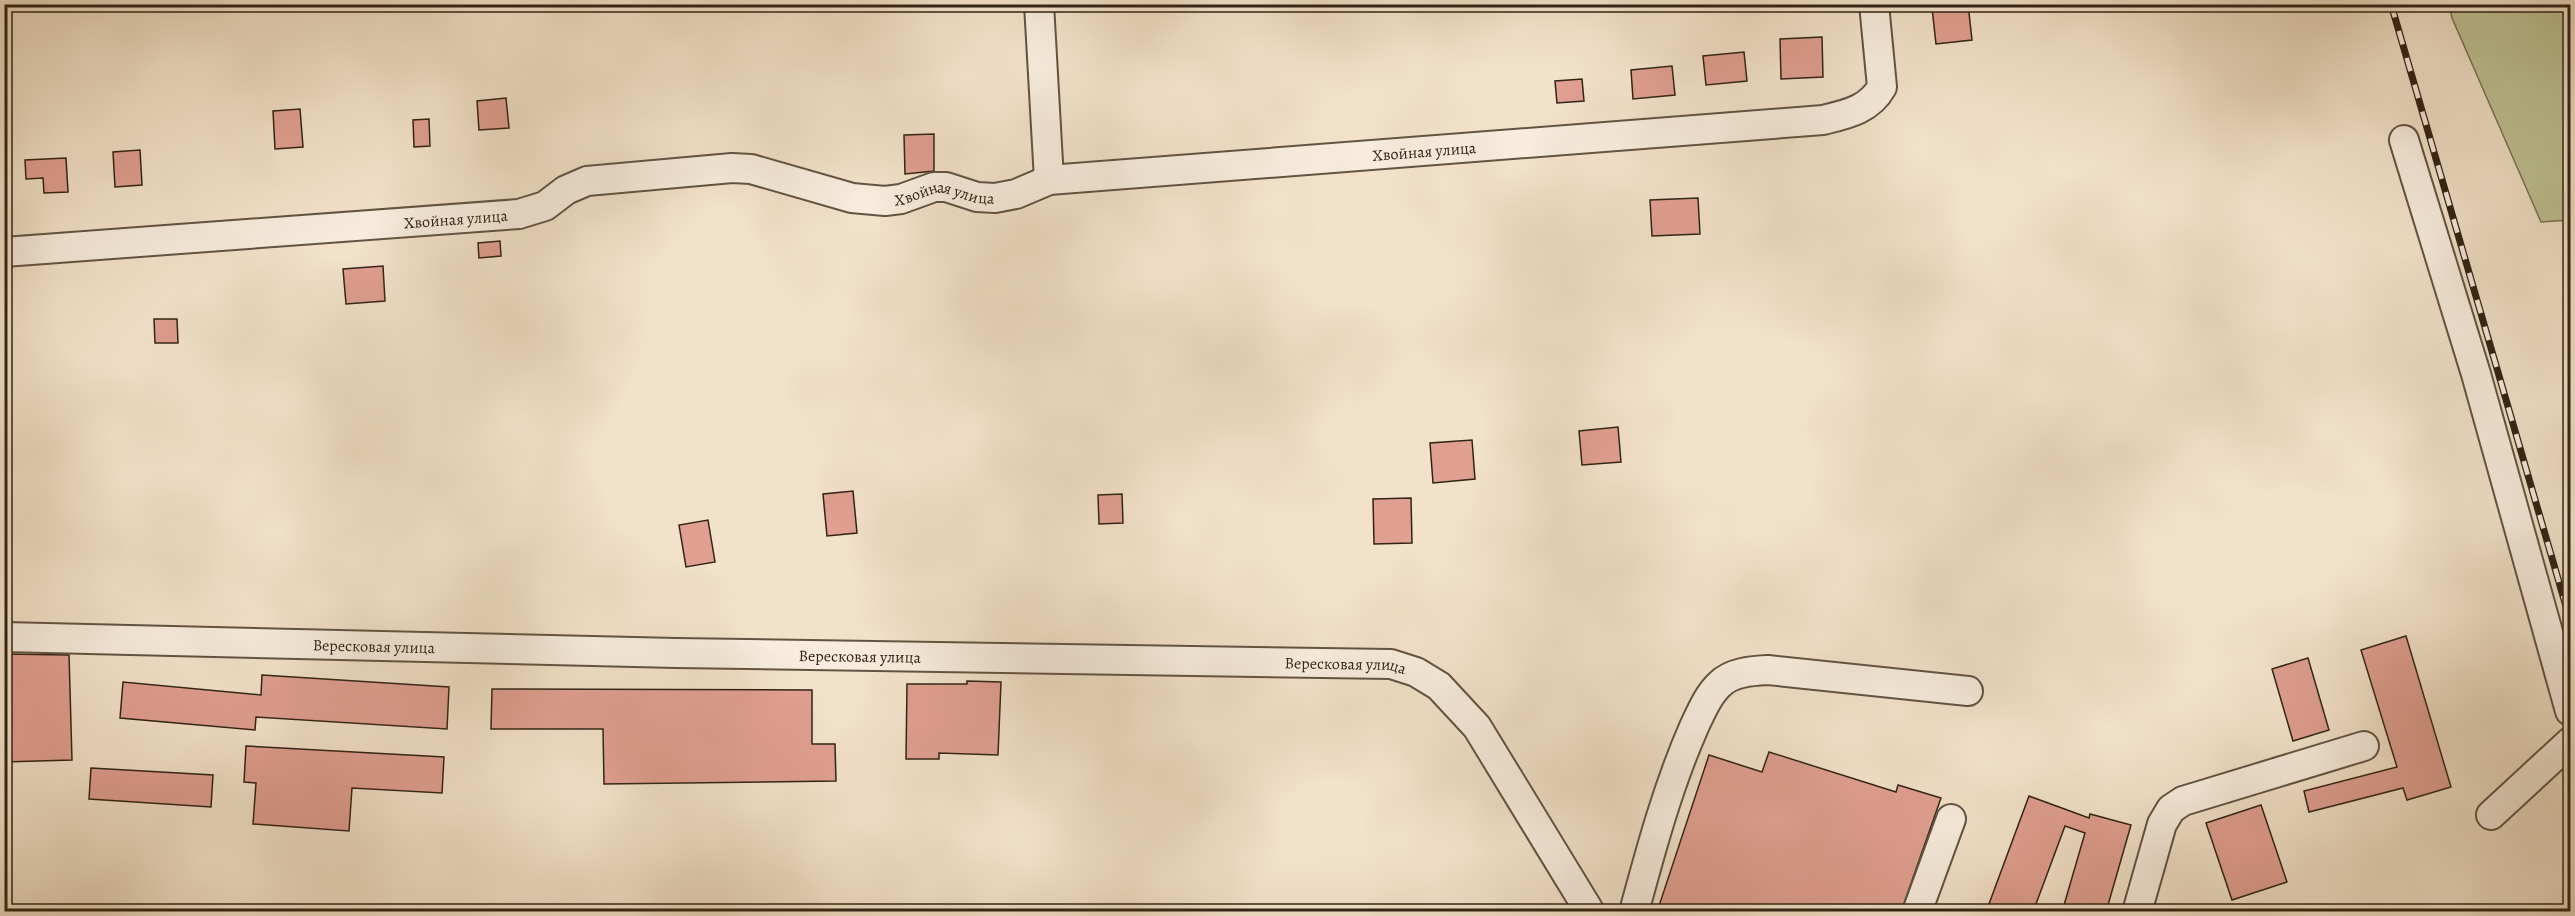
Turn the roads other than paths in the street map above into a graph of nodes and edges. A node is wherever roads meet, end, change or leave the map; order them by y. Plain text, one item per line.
1 (1039, 4) edge
2 (1874, 4) edge
3 (2404, 140) dead end
4 (1049, 180) junction
5 (4, 252) edge
6 (4, 637) edge
7 (1968, 691) dead end
8 (2571, 711) edge
9 (2571, 742) edge
10 (2364, 746) dead end
11 (2492, 815) dead end
12 (1951, 819) dead end
13 (1590, 912) edge
14 (1634, 912) edge
15 (1917, 912) edge
16 (2137, 912) edge

1 - 4 street
2 - 4 street, Хвойная улица
3 - 8 street
4 - 5 street, Хвойная улица
6 - 13 street, Вересковая улица
7 - 14 street
9 - 11 street
10 - 16 street
12 - 15 street

